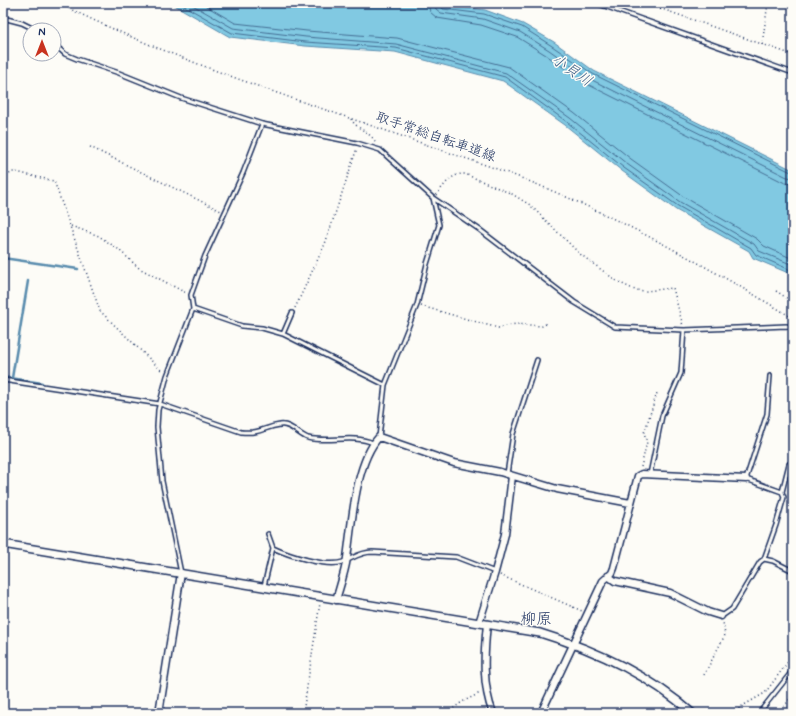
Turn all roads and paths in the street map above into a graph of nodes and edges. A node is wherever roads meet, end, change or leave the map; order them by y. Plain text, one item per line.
1 (58, 3) edge
2 (596, 3) edge
3 (645, 3) edge
4 (768, 3) edge
5 (3, 18) edge
6 (22, 23) edge
7 (762, 45) junction
8 (62, 51) edge
9 (793, 55) edge
10 (793, 73) edge
11 (350, 118) junction
12 (262, 124) junction
13 (358, 143) junction
14 (90, 147) dead end
15 (380, 150) junction
16 (3, 179) edge
17 (433, 198) junction
18 (224, 213) junction
19 (71, 226) junction
20 (776, 291) dead end
21 (191, 295) junction
22 (793, 302) edge
23 (418, 305) junction
24 (193, 309) junction
25 (292, 313) joint
26 (793, 318) edge
27 (548, 323) dead end
28 (793, 327) edge
29 (684, 330) junction
30 (283, 334) junction
31 (537, 360) dead end
32 (167, 376) junction
33 (770, 376) dead end
34 (3, 380) edge
35 (385, 386) junction
36 (657, 393) dead end
37 (160, 404) junction
38 (379, 437) junction
39 (373, 443) junction
40 (793, 462) edge
41 (650, 474) junction
42 (509, 475) junction
43 (638, 476) junction
44 (746, 479) junction
45 (782, 492) junction
46 (630, 503) junction
47 (268, 534) dead end
48 (3, 544) edge
49 (273, 548) junction
50 (347, 559) junction
51 (764, 559) junction
52 (793, 570) edge
53 (495, 572) junction
54 (181, 573) junction
55 (608, 576) junction
56 (263, 588) junction
57 (321, 597) junction
58 (336, 600) junction
59 (588, 614) junction
60 (721, 616) junction
61 (479, 623) junction
62 (487, 624) junction
63 (574, 644) junction
64 (793, 655) edge
65 (793, 670) edge
66 (704, 675) dead end
67 (487, 691) junction
68 (793, 695) edge
69 (159, 713) edge
70 (303, 713) edge
71 (448, 713) edge
72 (493, 713) edge
73 (541, 713) edge
74 (692, 713) edge
75 (740, 713) edge
76 (759, 713) edge
77 (779, 713) edge

1 - 11 path, 取手常総自転車道線
2 - 10 lane
3 - 7 path
4 - 7 path
5 - 6 lane
7 - 9 path
8 - 12 lane
11 - 15 path
11 - 26 path, 取手常総自転車道線
12 - 13 lane
12 - 18 lane
13 - 15 lane
13 - 25 path
14 - 18 path
15 - 17 lane
16 - 19 path
17 - 23 lane
17 - 29 lane
17 - 29 path
18 - 21 lane
19 - 21 path
19 - 32 path
20 - 22 path
21 - 24 lane
23 - 27 path
23 - 35 lane
24 - 30 lane
24 - 32 lane
25 - 30 lane
28 - 29 lane
29 - 41 lane
30 - 35 lane
31 - 42 lane
32 - 37 lane
33 - 44 lane
34 - 37 lane
35 - 38 lane
36 - 43 path
37 - 39 lane
37 - 54 lane
38 - 39 street
38 - 42 street
39 - 50 street
40 - 45 lane
41 - 43 street
41 - 44 street
42 - 46 street
42 - 53 street
43 - 46 street
44 - 45 lane
45 - 51 lane
46 - 55 street
47 - 49 lane
48 - 54 street
49 - 50 lane
49 - 56 lane
50 - 53 lane
50 - 58 street
51 - 52 lane
51 - 60 lane
53 - 59 path
53 - 61 street
54 - 56 street
54 - 69 street
55 - 59 street
55 - 60 street
56 - 57 street
57 - 58 street
57 - 70 path
58 - 61 street
59 - 63 street
60 - 66 path
61 - 62 street
62 - 63 street
62 - 67 street
63 - 73 street
63 - 74 street
64 - 75 path
65 - 76 lane
67 - 71 path
67 - 72 street
68 - 77 path

